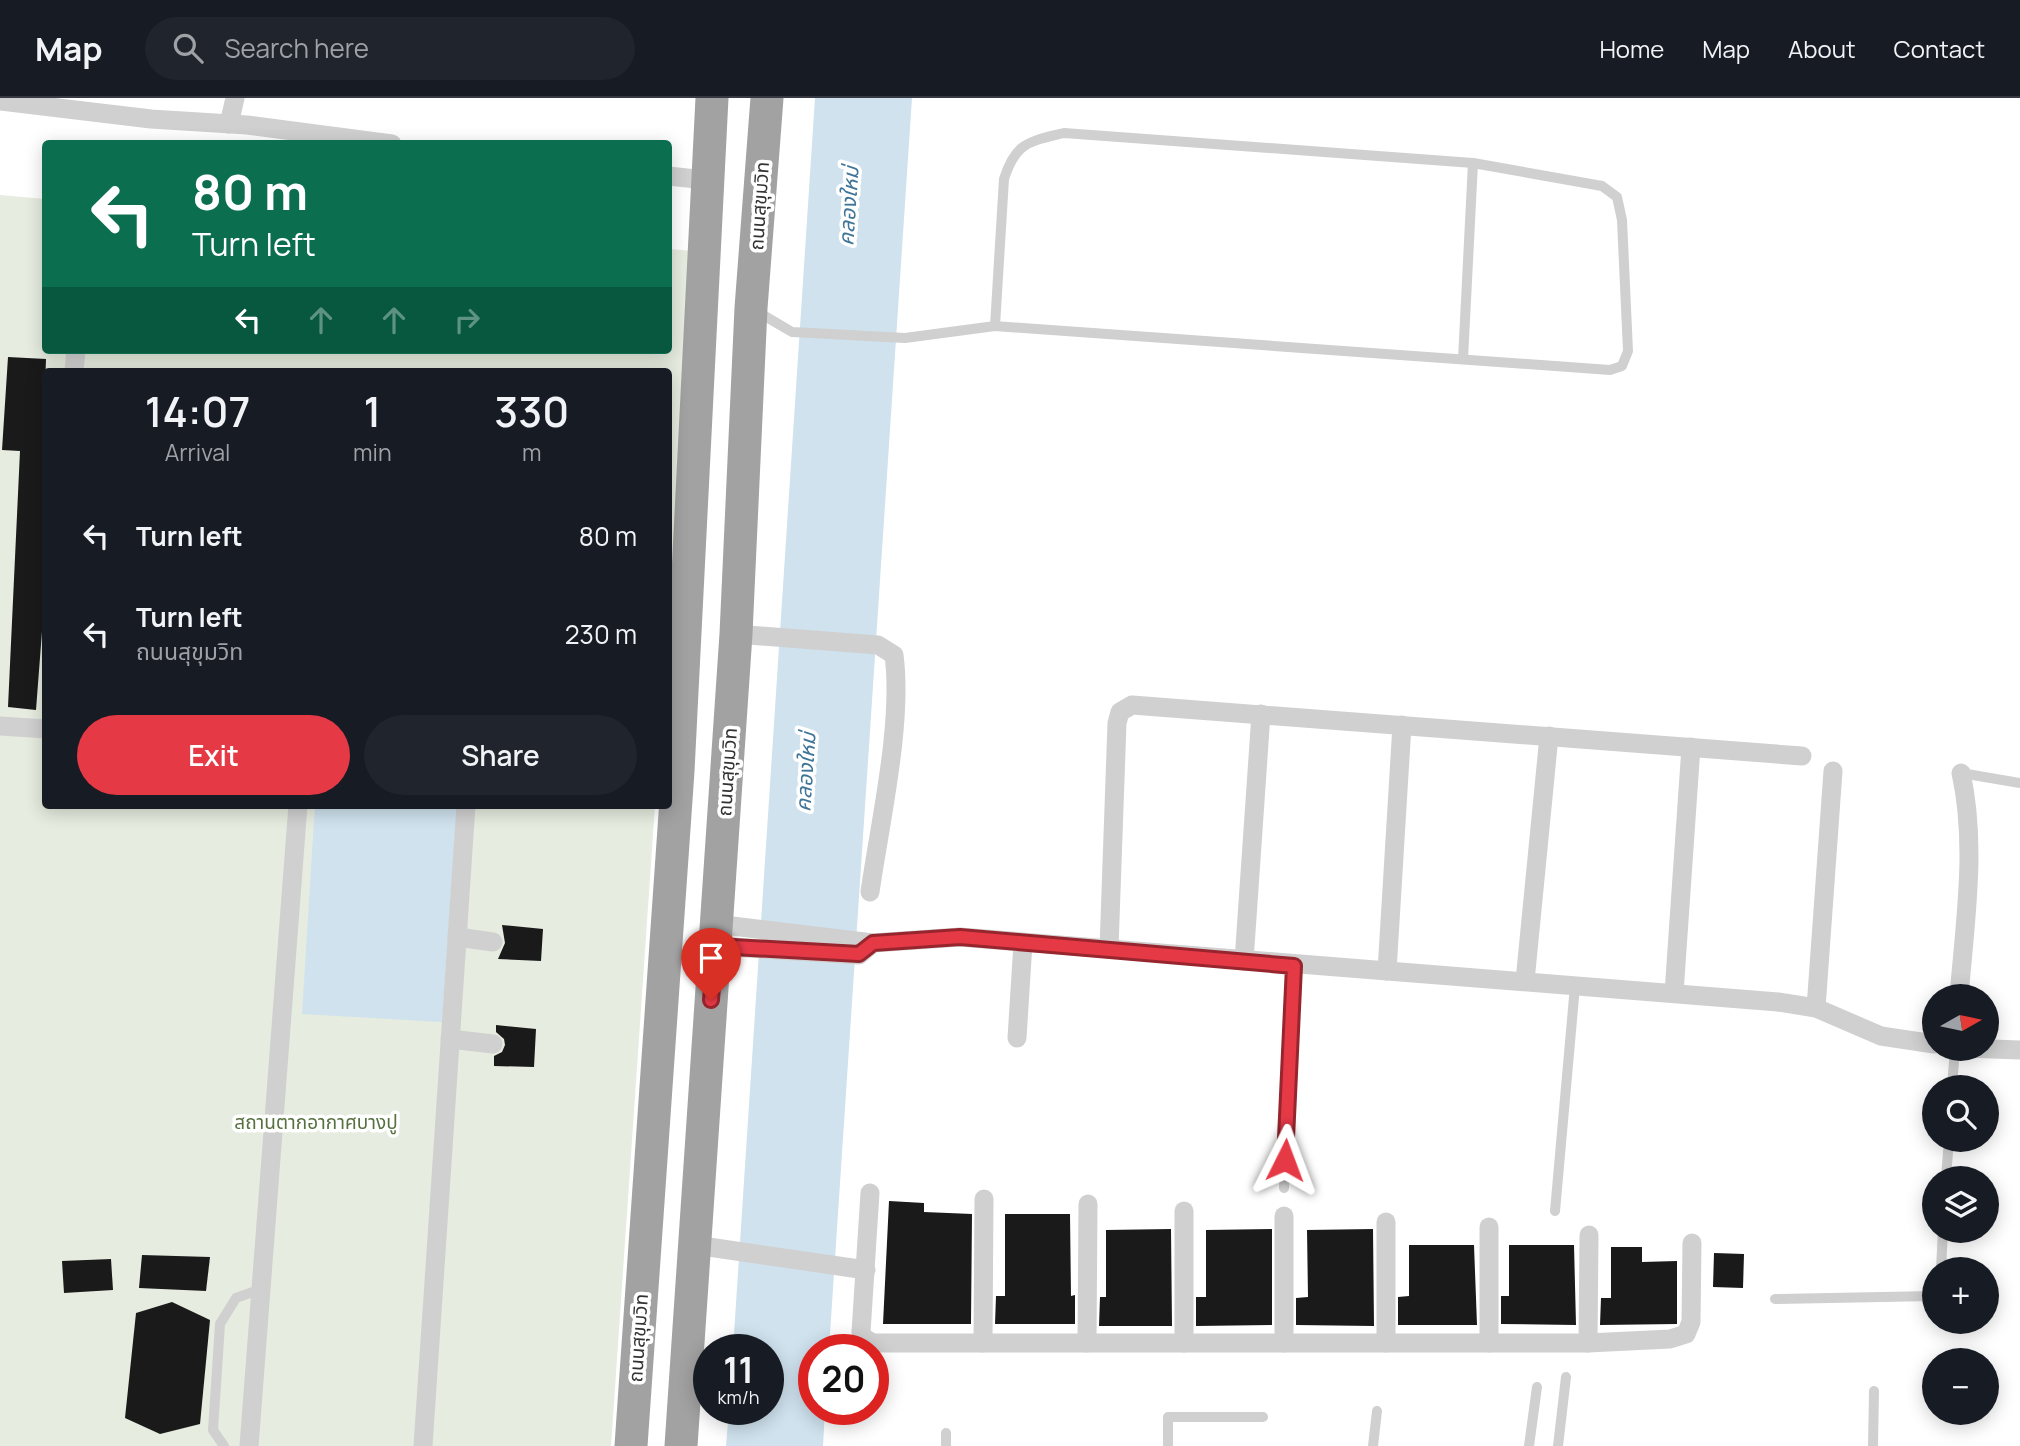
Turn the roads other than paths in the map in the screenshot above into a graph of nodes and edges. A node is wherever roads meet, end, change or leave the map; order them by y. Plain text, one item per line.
1 (235, 98) edge
2 (712, 98) edge
3 (767, 98) edge
4 (0, 101) edge
5 (229, 124) junction
6 (359, 140) edge
7 (1473, 163) junction
8 (672, 176) edge
9 (706, 180) junction
10 (751, 308) junction
11 (995, 326) junction
12 (1463, 359) junction
13 (736, 634) junction
14 (1261, 714) junction
15 (1402, 725) junction
16 (0, 726) edge
17 (42, 729) edge
18 (1549, 736) junction
19 (1691, 747) junction
20 (1801, 756) dead end
21 (673, 771) edge
22 (1833, 771) dead end
23 (726, 772) junction
24 (1961, 773) joint
25 (2020, 783) edge
26 (298, 809) edge
27 (466, 809) edge
28 (671, 809) edge
29 (870, 892) dead end
30 (732, 936) junction
31 (457, 937) junction
32 (493, 942) dead end
33 (1024, 943) junction
34 (1108, 948) junction
35 (1244, 961) junction
36 (1294, 966) junction
37 (1387, 971) junction
38 (1525, 981) junction
39 (1960, 984) edge
40 (1575, 986) junction
41 (1674, 993) junction
42 (1816, 1008) junction
43 (1017, 1038) dead end
44 (450, 1039) junction
45 (1922, 1042) edge
46 (493, 1044) dead end
47 (1999, 1049) edge
48 (2020, 1050) edge
49 (1284, 1188) dead end
50 (870, 1193) dead end
51 (984, 1199) dead end
52 (1088, 1204) dead end
53 (1184, 1211) dead end
54 (1555, 1211) dead end
55 (1284, 1216) dead end
56 (1386, 1222) dead end
57 (1489, 1227) dead end
58 (1589, 1234) dead end
59 (1692, 1243) dead end
60 (695, 1245) junction
61 (866, 1270) junction
62 (261, 1289) junction
63 (1922, 1296) edge
64 (1775, 1299) dead end
65 (983, 1343) junction
66 (1087, 1343) junction
67 (1184, 1343) junction
68 (1284, 1343) junction
69 (1386, 1343) junction
70 (1489, 1343) junction
71 (1588, 1343) junction
72 (1566, 1377) dead end
73 (1537, 1387) dead end
74 (1874, 1391) dead end
75 (1377, 1411) dead end
76 (1263, 1417) dead end
77 (946, 1433) dead end
78 (224, 1446) edge
79 (248, 1446) edge
80 (428, 1446) edge
81 (631, 1446) edge
82 (681, 1446) edge
83 (946, 1446) edge
84 (1168, 1446) edge
85 (1373, 1446) edge
86 (1529, 1446) edge
87 (1558, 1446) edge
88 (1873, 1446) edge

1 - 5 street
2 - 9 highway, ถนนสุขุมวิท
3 - 10 highway, ถนนสุขุมวิท
4 - 5 street
5 - 6 street
7 - 11 lane
7 - 12 lane
7 - 12 lane
8 - 9 street
9 - 21 highway, ถนนสุขุมวิท
10 - 11 lane
10 - 13 highway, ถนนสุขุมวิท
11 - 12 lane
13 - 23 highway, ถนนสุขุมวิท
13 - 29 street
14 - 15 street
14 - 34 street
14 - 35 street
15 - 18 street
15 - 37 street
16 - 17 street
18 - 19 street
18 - 38 street
19 - 20 street
19 - 41 street
21 - 23 highway
22 - 42 street
23 - 30 highway, ถนนสุขุมวิท
24 - 25 lane
24 - 39 street
26 - 62 street
27 - 31 street
28 - 81 highway, ถนนสุขุมวิท
30 - 33 street
30 - 60 highway, ถนนสุขุมวิท
31 - 32 street
31 - 44 street
33 - 34 street
33 - 43 street
34 - 35 street
35 - 36 street
36 - 37 street
36 - 49 lane
37 - 38 street
38 - 40 street
40 - 41 street
40 - 54 lane
41 - 42 street
42 - 45 street
44 - 46 street
44 - 80 street
47 - 48 street
50 - 61 street
51 - 65 street
52 - 66 street
53 - 67 street
55 - 68 street
56 - 69 street
57 - 70 street
58 - 71 street
59 - 71 street
60 - 61 street
60 - 82 highway, ถนนสุขุมวิท
61 - 65 street
62 - 78 lane
62 - 79 street
63 - 64 lane
65 - 66 street
66 - 67 street
67 - 68 street
68 - 69 street
69 - 70 street
70 - 71 street
72 - 87 lane
73 - 86 lane
74 - 88 lane
75 - 85 lane
76 - 84 lane
77 - 83 lane

